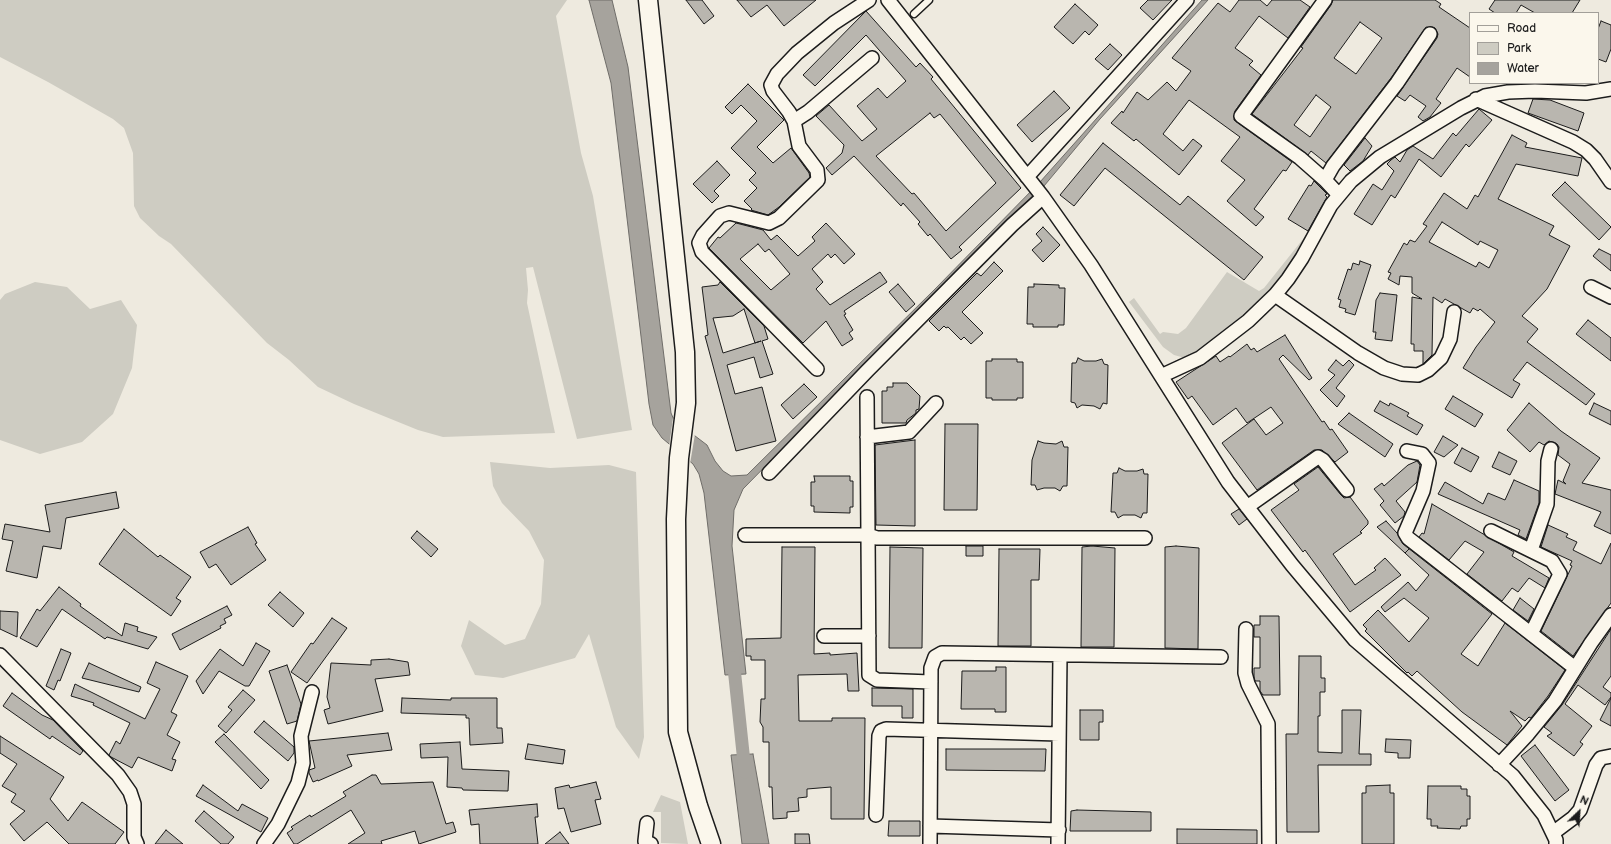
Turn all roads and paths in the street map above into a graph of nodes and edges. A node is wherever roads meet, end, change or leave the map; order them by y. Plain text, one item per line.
1 (648, 0) edge
2 (869, 0) edge
3 (888, 0) edge
4 (929, 0) edge
5 (1186, 0) edge
6 (1326, 0) edge
7 (909, 18) junction
8 (1430, 34) dead end
9 (872, 58) dead end
10 (1611, 89) edge
11 (1476, 99) junction
12 (794, 121) junction
13 (1325, 180) junction
14 (1611, 182) edge
15 (1036, 188) junction
16 (1339, 195) junction
17 (1591, 287) dead end
18 (1275, 295) junction
19 (1611, 298) edge
20 (1454, 312) dead end
21 (817, 369) dead end
22 (1161, 376) junction
23 (867, 397) dead end
24 (936, 403) dead end
25 (867, 437) junction
26 (1551, 449) dead end
27 (1407, 451) dead end
28 (769, 473) dead end
29 (1347, 490) dead end
30 (1247, 507) junction
31 (1491, 531) dead end
32 (745, 535) dead end
33 (868, 535) junction
34 (1145, 538) dead end
35 (1531, 550) junction
36 (1610, 617) edge
37 (1246, 629) dead end
38 (1530, 634) junction
39 (824, 636) dead end
40 (869, 636) junction
41 (0, 655) edge
42 (1060, 655) junction
43 (1221, 657) dead end
44 (1575, 668) junction
45 (930, 682) junction
46 (312, 692) dead end
47 (930, 731) junction
48 (1060, 734) junction
49 (1611, 756) edge
50 (1499, 765) junction
51 (876, 815) dead end
52 (647, 823) dead end
53 (930, 826) junction
54 (1059, 830) junction
55 (1554, 839) edge
56 (137, 844) edge
57 (264, 844) edge
58 (651, 844) edge
59 (711, 844) edge
60 (930, 844) edge
61 (1058, 844) edge
62 (1269, 844) edge

1 - 59 main road
2 - 12 street
3 - 7 street
4 - 7 lane
5 - 15 street
6 - 13 street
7 - 15 street
8 - 13 street
9 - 12 street
10 - 11 street
11 - 14 street
11 - 16 street
12 - 21 street
13 - 16 street
15 - 22 street
15 - 28 street
16 - 18 street
17 - 19 street
18 - 20 street
18 - 22 street
22 - 30 street
23 - 25 street
24 - 25 street
25 - 33 street
26 - 35 street
27 - 38 street
29 - 30 street
30 - 50 street
31 - 35 street
32 - 33 street
33 - 34 street
33 - 40 street
35 - 38 street
36 - 44 street
37 - 62 street
38 - 44 street
39 - 40 street
40 - 45 street
41 - 56 street
42 - 43 street
42 - 45 street
42 - 48 street
44 - 50 street
45 - 47 street
46 - 57 street
47 - 48 street
47 - 51 street
47 - 53 street
48 - 54 street
49 - 55 street
50 - 55 street
52 - 58 street
53 - 54 street
53 - 60 street
54 - 61 street

